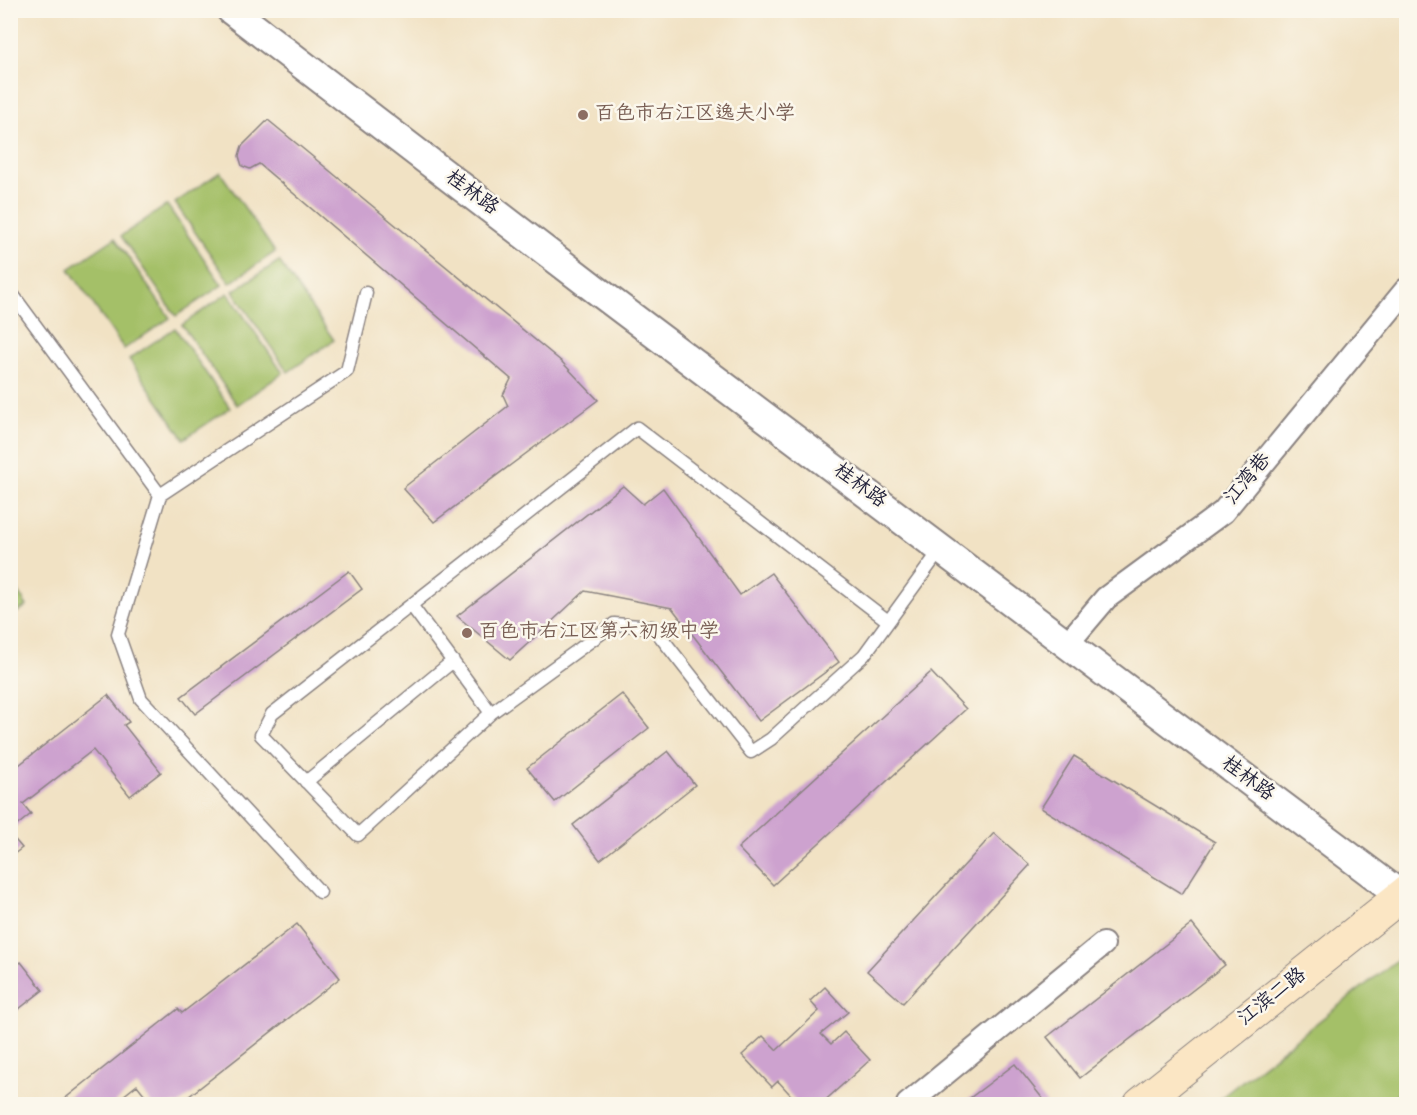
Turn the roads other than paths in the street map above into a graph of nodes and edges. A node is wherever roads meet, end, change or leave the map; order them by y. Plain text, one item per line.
1 (231, 10) edge
2 (10, 291) edge
3 (1407, 291) edge
4 (366, 293) dead end
5 (160, 495) junction
6 (941, 549) junction
7 (411, 605) junction
8 (888, 621) junction
9 (1067, 644) junction
10 (453, 661) junction
11 (491, 713) junction
12 (306, 782) junction
13 (320, 892) dead end
14 (1404, 894) edge
15 (1103, 944) dead end
16 (908, 1104) edge
17 (1140, 1104) edge

1 - 6 street, 桂林路
2 - 5 lane
3 - 9 street, 江湾巷
4 - 5 lane
5 - 13 lane
6 - 8 lane
6 - 9 street, 桂林路
7 - 8 lane
7 - 10 lane
7 - 12 lane
8 - 11 lane
9 - 14 street, 桂林路
10 - 11 lane
10 - 12 lane
11 - 12 lane
14 - 17 main road, 江滨二路
15 - 16 street

